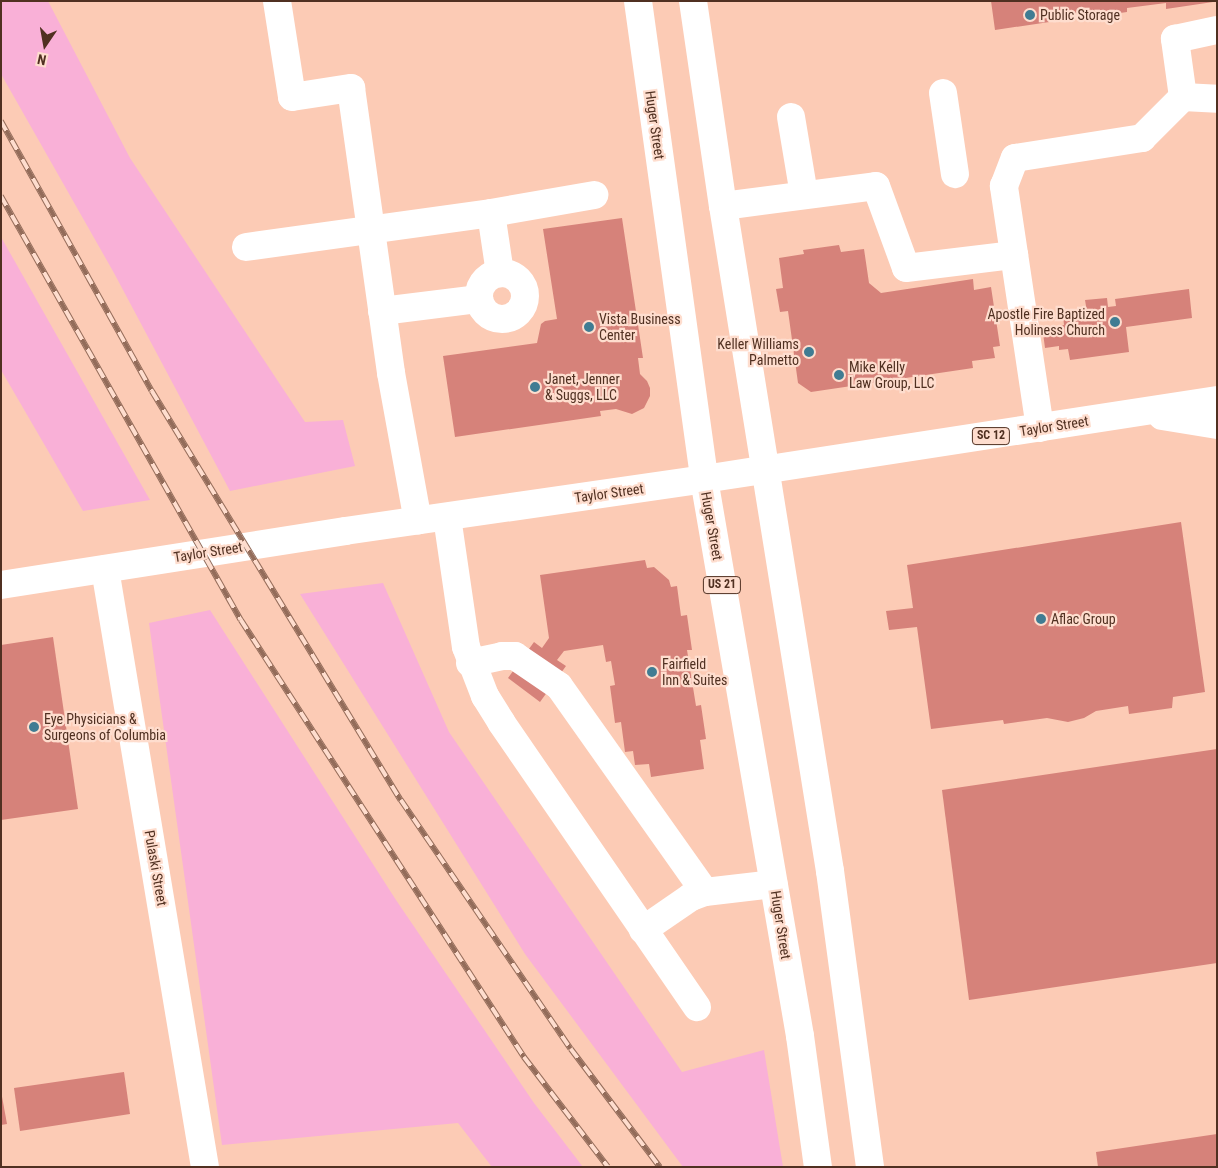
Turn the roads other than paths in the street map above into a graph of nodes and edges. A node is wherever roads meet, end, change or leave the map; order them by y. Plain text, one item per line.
1 (277, 1) edge
2 (638, 1) edge
3 (693, 1) edge
4 (1217, 30) edge
5 (943, 93) dead end
6 (1183, 96) junction
7 (1217, 99) edge
8 (791, 117) dead end
9 (955, 174) dead end
10 (804, 195) junction
11 (594, 196) dead end
12 (723, 206) junction
13 (491, 213) junction
14 (371, 231) junction
15 (246, 247) dead end
16 (1014, 255) junction
17 (500, 273) junction
18 (479, 299) junction
19 (382, 311) junction
20 (1217, 400) edge
21 (1138, 413) junction
22 (1217, 425) edge
23 (1040, 428) junction
24 (765, 470) junction
25 (704, 479) junction
26 (447, 517) junction
27 (418, 521) junction
28 (105, 569) junction
29 (1, 585) edge
30 (470, 663) junction
31 (774, 884) junction
32 (705, 892) junction
33 (643, 930) junction
34 (697, 1007) dead end
35 (205, 1167) edge
36 (818, 1167) edge
37 (870, 1167) edge

1 - 14 main road
2 - 25 main road, Huger Street / US 21
3 - 12 main road
4 - 6 main road
5 - 9 main road
6 - 7 main road
6 - 16 main road
8 - 10 main road
10 - 12 main road
10 - 16 main road
11 - 13 main road
12 - 24 main road
13 - 14 main road
13 - 17 main road
14 - 15 main road
14 - 19 main road
16 - 23 main road
17 - 18 main road
17 - 18 main road
18 - 19 main road
19 - 27 main road
20 - 21 main road, Taylor Street / SC 12
21 - 22 main road
21 - 23 main road, Taylor Street / SC 12
23 - 24 main road, Taylor Street / SC 12
24 - 25 main road, Taylor Street / SC 12
24 - 37 main road
25 - 26 main road, Taylor Street / SC 12
25 - 31 main road, Huger Street / US 21
26 - 27 main road, Taylor Street / SC 12
26 - 30 main road
27 - 28 main road, Taylor Street / SC 12
28 - 29 main road, Taylor Street / SC 12
28 - 35 main road, Pulaski Street
30 - 32 main road
30 - 33 main road
31 - 32 main road
31 - 36 main road, Huger Street / US 21
32 - 33 main road
33 - 34 main road

